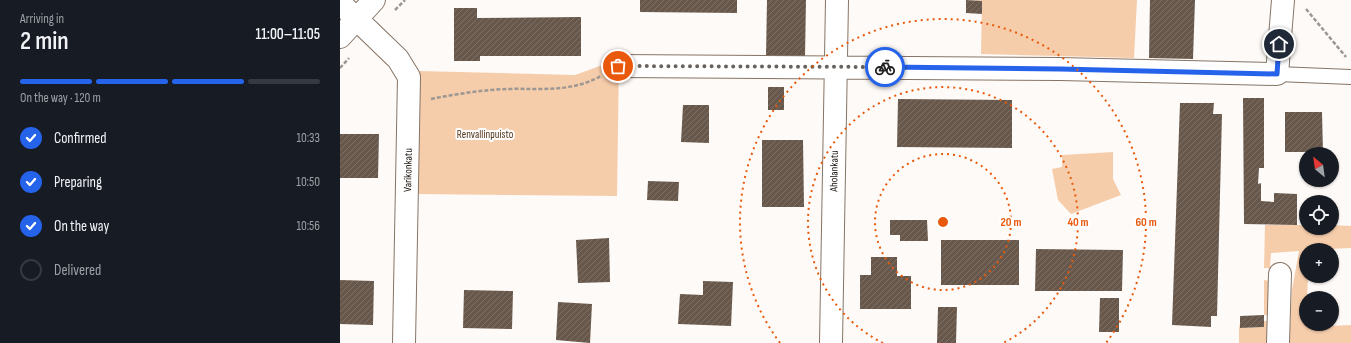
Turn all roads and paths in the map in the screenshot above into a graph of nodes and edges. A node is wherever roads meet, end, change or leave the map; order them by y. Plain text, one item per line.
1 (374, 0) edge
2 (396, 0) edge
3 (837, 0) edge
4 (340, 3) edge
5 (1293, 3) edge
6 (400, 4) dead end
7 (356, 18) junction
8 (340, 37) edge
9 (1351, 62) edge
10 (618, 66) joint
11 (836, 67) junction
12 (1277, 74) junction
13 (1351, 77) edge
14 (408, 105) junction
15 (1280, 274) dead end
16 (404, 343) edge
17 (831, 343) edge
18 (1278, 343) edge

1 - 7 street
2 - 6 path
3 - 11 street, Aholankatu
4 - 7 street, Varikonkatu
5 - 9 path
5 - 12 street
7 - 8 street
7 - 14 street, Varikonkatu
10 - 11 street
10 - 14 path
11 - 12 street
11 - 17 street, Aholankatu
12 - 13 lane
14 - 16 street, Varikonkatu
15 - 18 street

